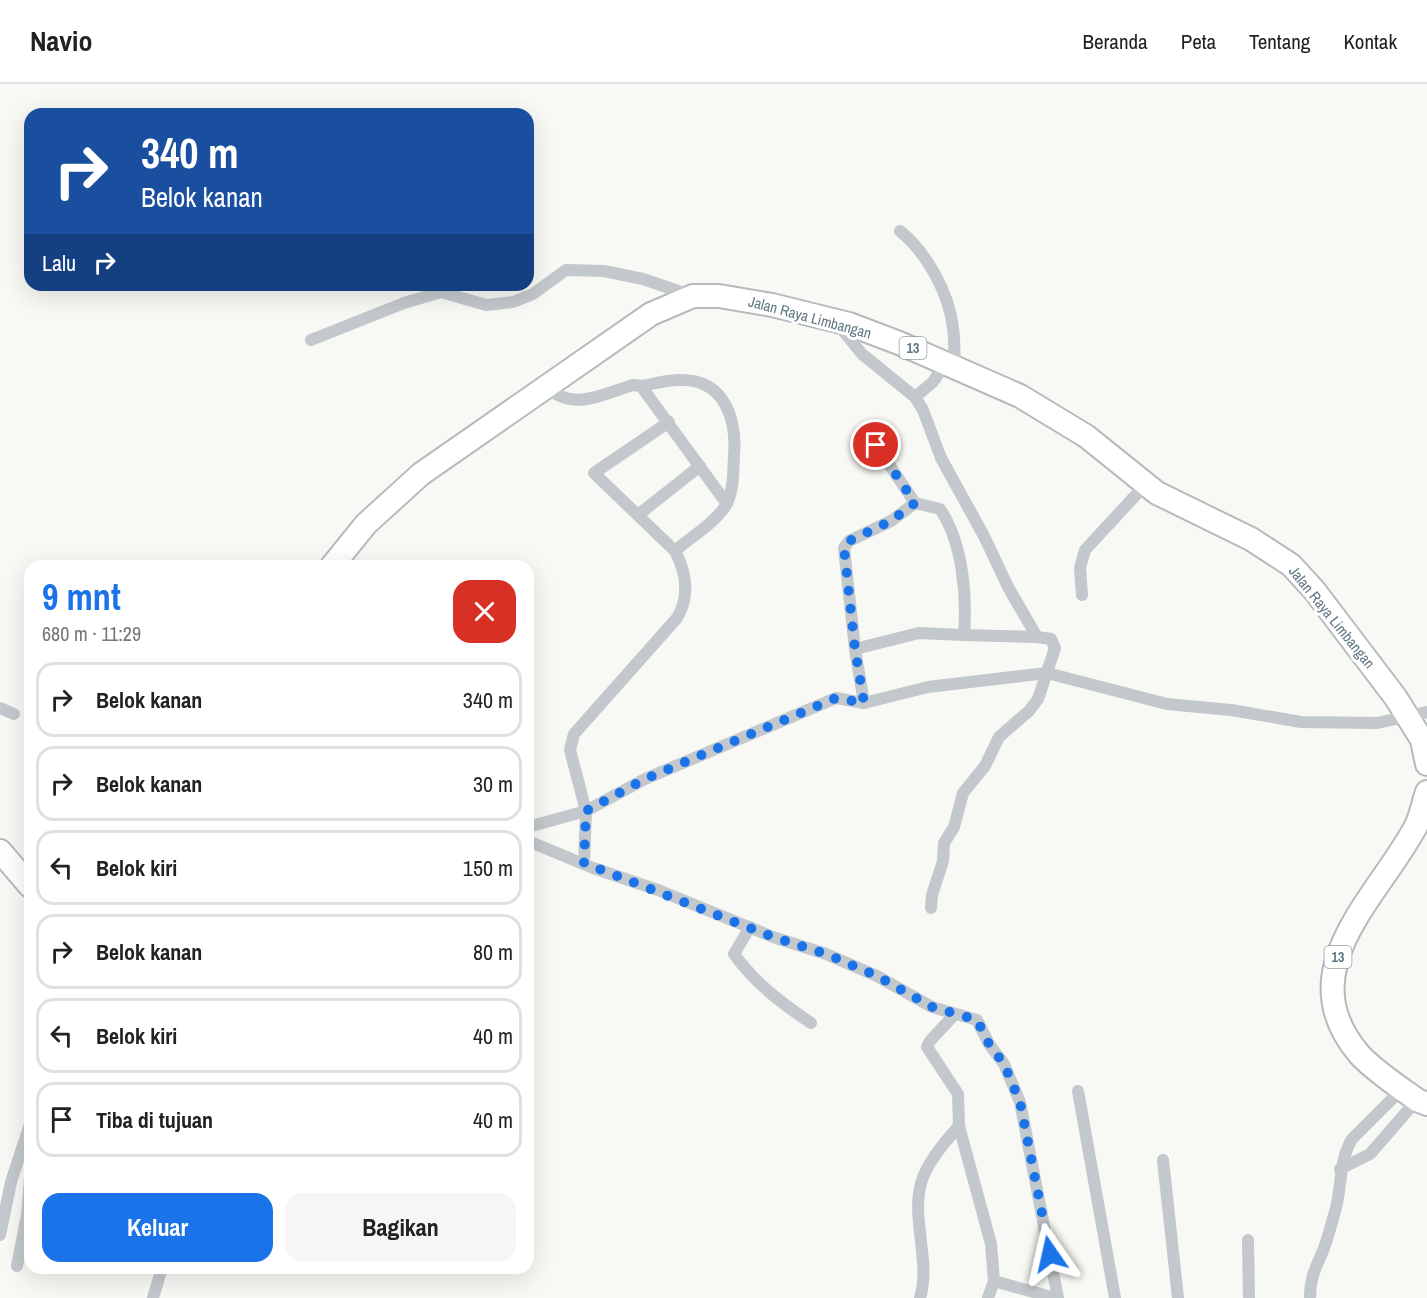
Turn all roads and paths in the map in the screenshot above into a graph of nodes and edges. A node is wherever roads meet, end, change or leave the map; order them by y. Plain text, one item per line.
1 (900, 231) dead end
2 (435, 291) edge
3 (446, 291) edge
4 (693, 296) junction
5 (835, 321) junction
6 (311, 340) dead end
7 (950, 364) junction
8 (545, 386) junction
9 (641, 386) junction
10 (915, 398) junction
11 (669, 422) junction
12 (876, 445) dead end
13 (700, 466) junction
14 (1146, 484) junction
15 (915, 503) junction
16 (727, 504) junction
17 (638, 515) junction
18 (675, 551) junction
19 (337, 560) edge
20 (1082, 594) dead end
21 (964, 635) junction
22 (1037, 637) junction
23 (855, 649) junction
24 (1047, 673) junction
25 (864, 703) junction
26 (0, 708) edge
27 (1417, 713) edge
28 (14, 714) dead end
29 (1427, 764) edge
30 (1427, 792) edge
31 (586, 811) junction
32 (534, 825) edge
33 (534, 843) edge
34 (2, 859) edge
35 (584, 863) junction
36 (24, 880) edge
37 (932, 908) dead end
38 (750, 927) junction
39 (955, 1014) junction
40 (811, 1023) dead end
41 (1078, 1091) dead end
42 (1415, 1098) edge
43 (959, 1125) junction
44 (24, 1142) edge
45 (1163, 1160) dead end
46 (1340, 1169) junction
47 (24, 1233) edge
48 (0, 1235) edge
49 (1248, 1240) dead end
50 (17, 1266) dead end
51 (160, 1274) edge
52 (993, 1281) junction
53 (153, 1298) edge
54 (920, 1298) edge
55 (988, 1298) edge
56 (1053, 1298) edge
57 (1115, 1298) edge
58 (1178, 1298) edge
59 (1249, 1298) edge
60 (1310, 1298) edge

1 - 7 street
2 - 6 street
3 - 4 street
4 - 5 highway, Jalan Raya Limbangan / 13
4 - 8 highway, Jalan Raya Limbangan / 13
5 - 7 highway, Jalan Raya Limbangan / 13
5 - 10 street
7 - 10 street
7 - 14 highway, Jalan Raya Limbangan / 13
8 - 9 street
8 - 19 highway, Jalan Raya Limbangan / 13
9 - 11 street
9 - 16 street
10 - 22 street
11 - 13 street
11 - 17 street
12 - 15 street
13 - 16 street
13 - 17 street
14 - 20 street
14 - 27 highway, Jalan Raya Limbangan / 13
15 - 21 street
15 - 23 street
16 - 18 street
17 - 18 street
18 - 31 street
21 - 22 street
21 - 23 street
22 - 24 street
23 - 25 street
24 - 25 street
24 - 27 street
24 - 37 street
25 - 31 street
26 - 28 street
27 - 29 highway, Jalan Raya Limbangan / 13
30 - 42 highway, 13
31 - 32 street
31 - 35 street
33 - 35 street
34 - 36 highway
35 - 38 street
38 - 39 street
38 - 40 street
39 - 43 street
39 - 56 street
41 - 57 street
42 - 46 street
42 - 46 street
43 - 52 street
43 - 54 street
44 - 48 street
45 - 58 street
46 - 60 street
47 - 50 street
49 - 59 street
51 - 53 street
52 - 55 street
52 - 56 street

